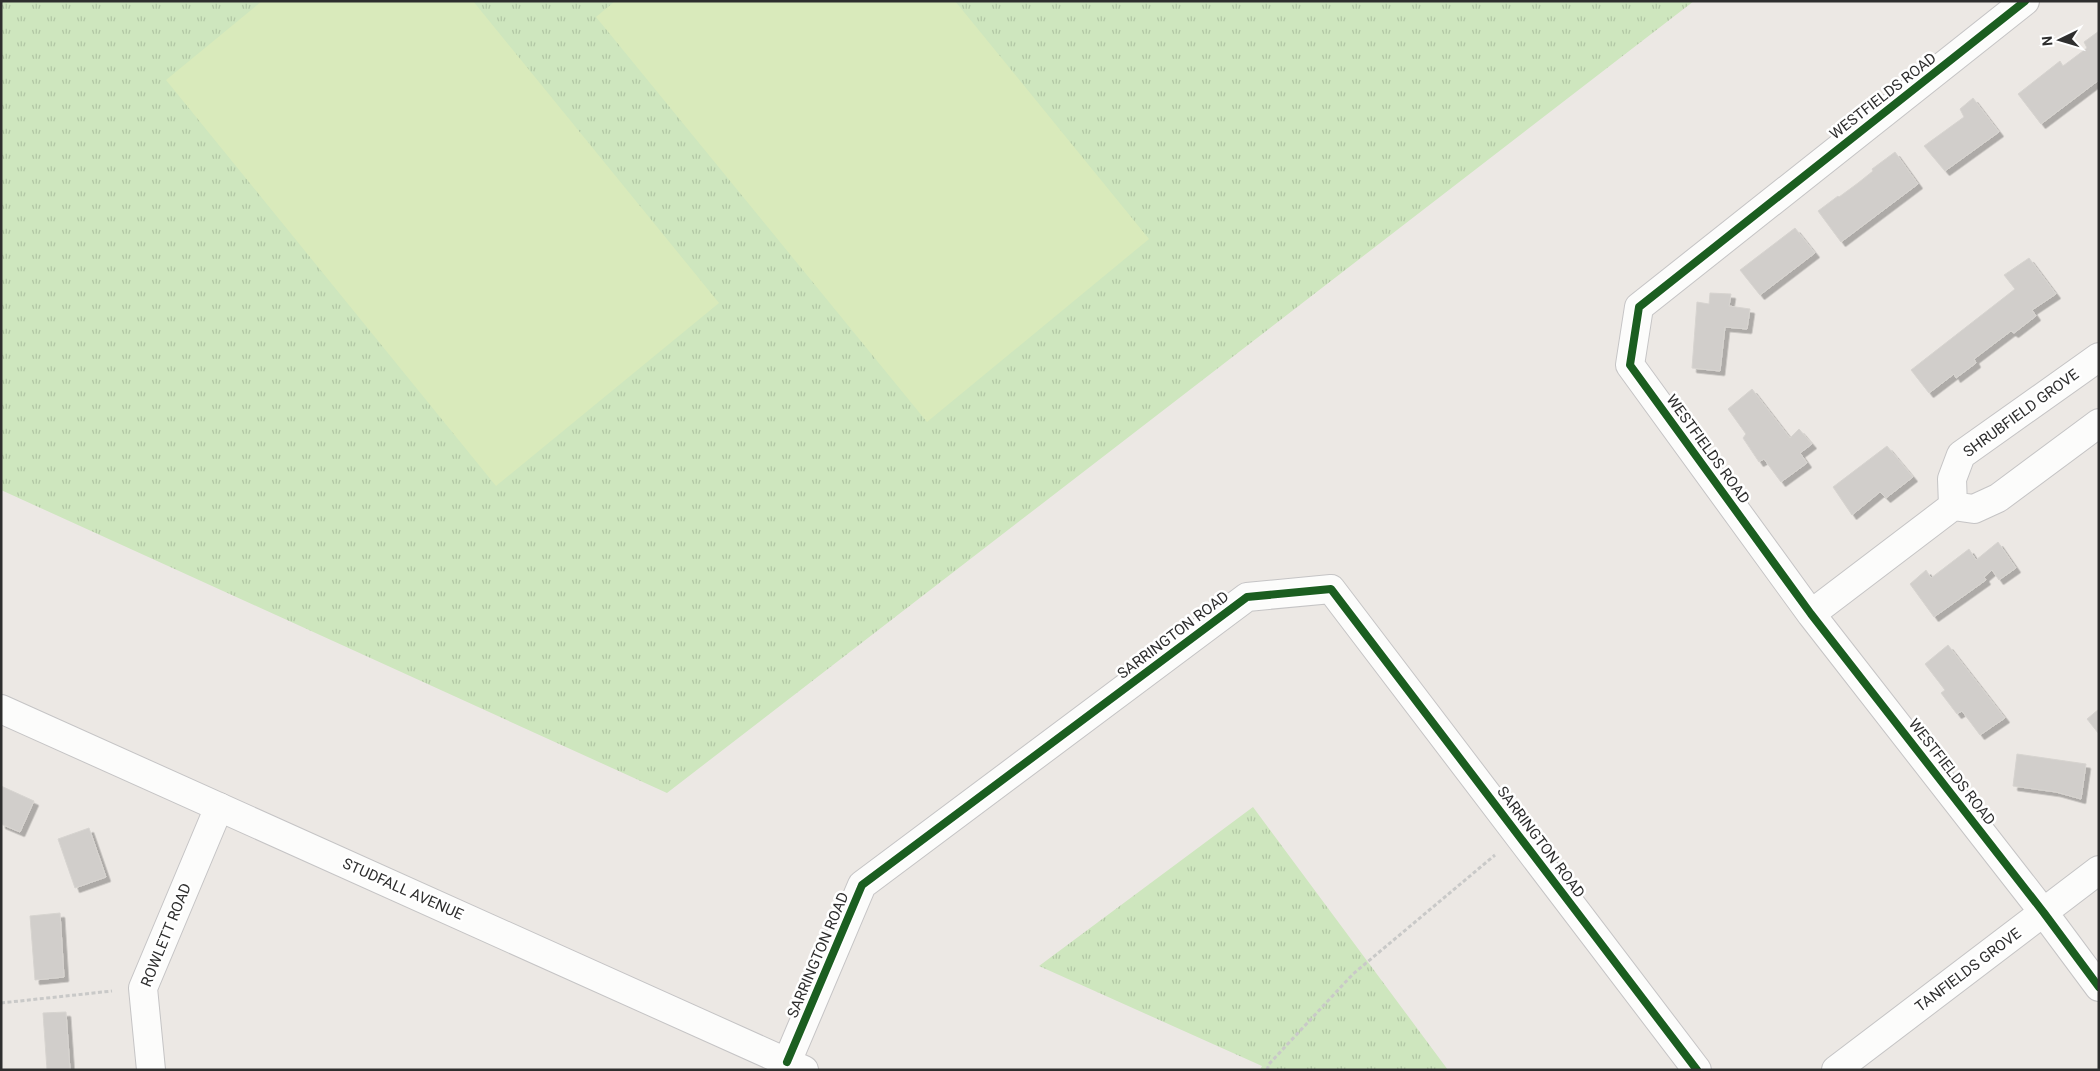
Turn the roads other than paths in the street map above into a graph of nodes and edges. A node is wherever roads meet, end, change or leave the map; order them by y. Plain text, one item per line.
1 (2025, 1) edge
2 (2099, 357) edge
3 (2099, 423) edge
4 (1953, 506) junction
5 (1811, 614) junction
6 (1, 709) edge
7 (219, 807) junction
8 (2099, 870) edge
9 (2044, 913) junction
10 (2099, 987) edge
11 (795, 1066) edge
12 (151, 1070) edge
13 (1697, 1070) edge
14 (1836, 1070) edge

1 - 5 street, WESTFIELDS ROAD
2 - 4 street, SHRUBFIELD GROVE
3 - 4 street
4 - 5 street
5 - 9 street, WESTFIELDS ROAD
6 - 7 street, STUDFALL AVENUE
7 - 11 street, STUDFALL AVENUE
7 - 12 street, ROWLETT ROAD
8 - 9 street, TANFIELDS GROVE
9 - 10 street, WESTFIELDS ROAD
9 - 14 street, TANFIELDS GROVE
11 - 13 street, SARRINGTON ROAD

